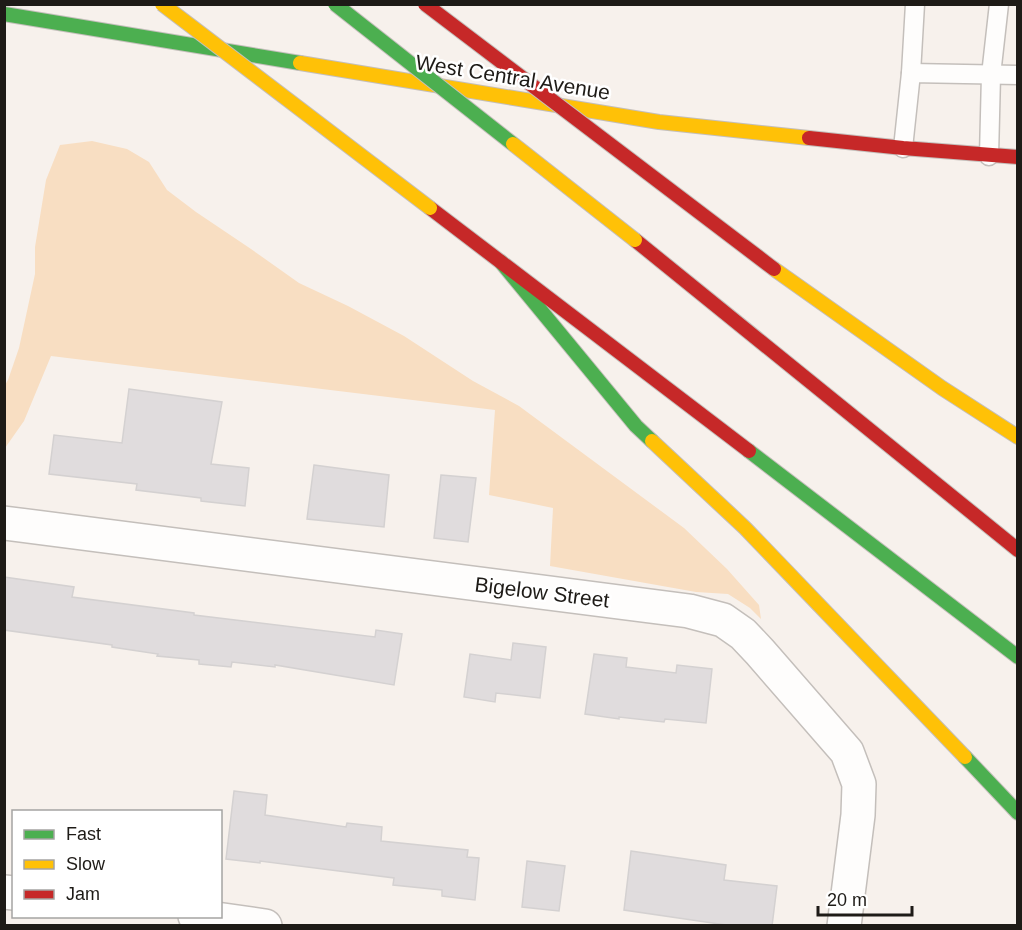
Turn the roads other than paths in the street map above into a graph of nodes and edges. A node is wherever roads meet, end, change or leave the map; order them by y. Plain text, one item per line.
1 (162, 4) edge
2 (335, 4) edge
3 (425, 4) edge
4 (915, 4) edge
5 (999, 4) edge
6 (4, 14) edge
7 (911, 73) junction
8 (992, 75) junction
9 (1017, 75) edge
10 (903, 148) junction
11 (1017, 157) edge
12 (996, 161) junction
13 (501, 262) junction
14 (1017, 437) edge
15 (4, 524) edge
16 (1017, 550) edge
17 (1017, 657) edge
18 (1017, 813) edge
19 (209, 918) edge
20 (265, 926) edge
21 (844, 926) edge

1 - 13 main road, bridge
2 - 16 main road, bridge
3 - 14 main road, bridge
4 - 7 lane
5 - 8 lane
6 - 10 main road, West Central Avenue
7 - 8 lane
7 - 10 lane
8 - 9 lane
8 - 12 lane
10 - 12 main road, West Central Avenue
11 - 12 main road, West Central Avenue
13 - 17 main road
13 - 18 main road
15 - 21 street, Bigelow Street
19 - 20 street

